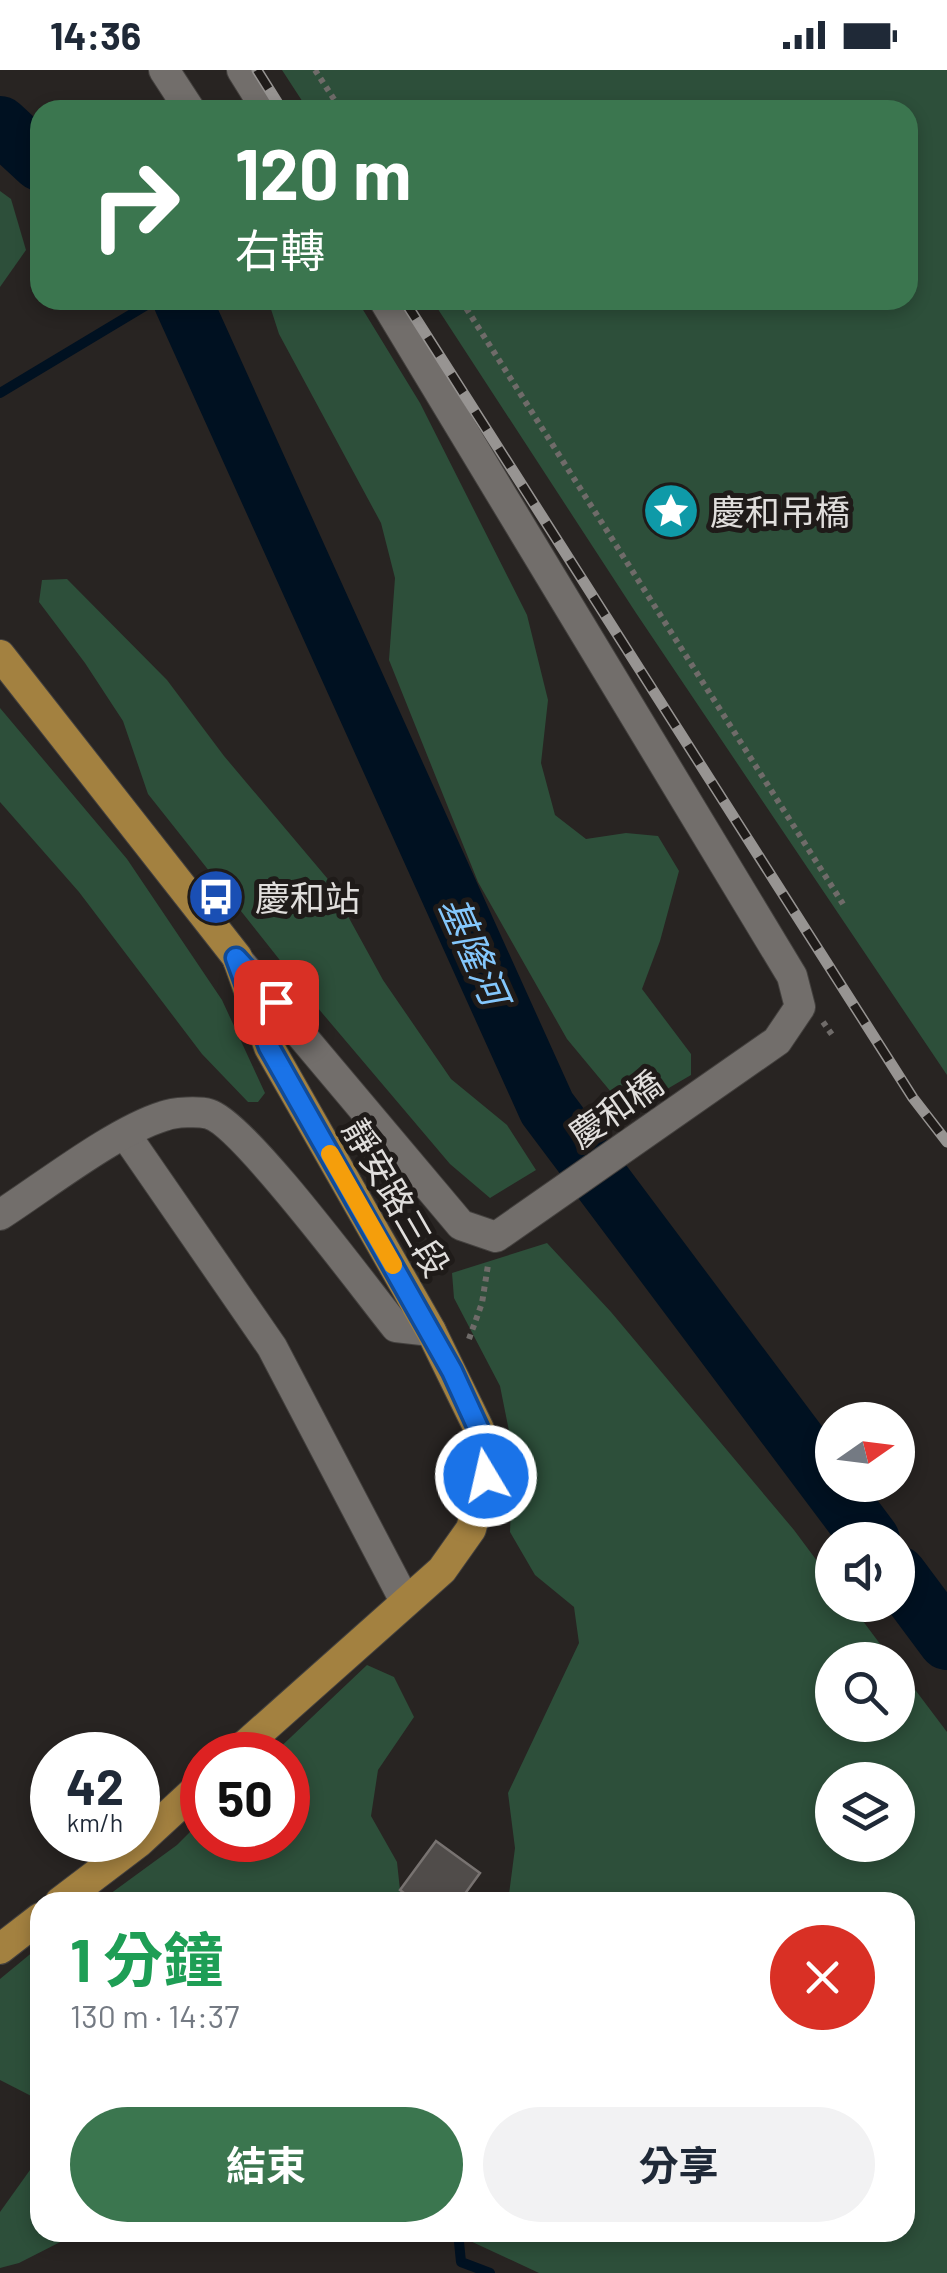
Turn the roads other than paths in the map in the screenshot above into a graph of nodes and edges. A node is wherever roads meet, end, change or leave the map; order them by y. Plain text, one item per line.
1 (164, 70) edge
2 (242, 70) edge
3 (184, 100) edge
4 (261, 100) edge
5 (390, 310) edge
6 (0, 655) edge
7 (236, 958) junction
8 (125, 1134) junction
9 (0, 1215) edge
10 (431, 1332) junction
11 (405, 1601) junction
12 (260, 1732) edge
13 (180, 1804) edge
14 (73, 1892) edge
15 (30, 1926) edge
16 (0, 1948) edge

1 - 3 street
2 - 4 street
5 - 7 street, 慶和橋
6 - 7 main road, 靜安路三段
7 - 10 main road, 靜安路三段
8 - 9 street
8 - 10 street
8 - 11 street
10 - 11 main road, 靜安路三段
11 - 12 main road, 靜安路三段
13 - 14 main road
15 - 16 main road

